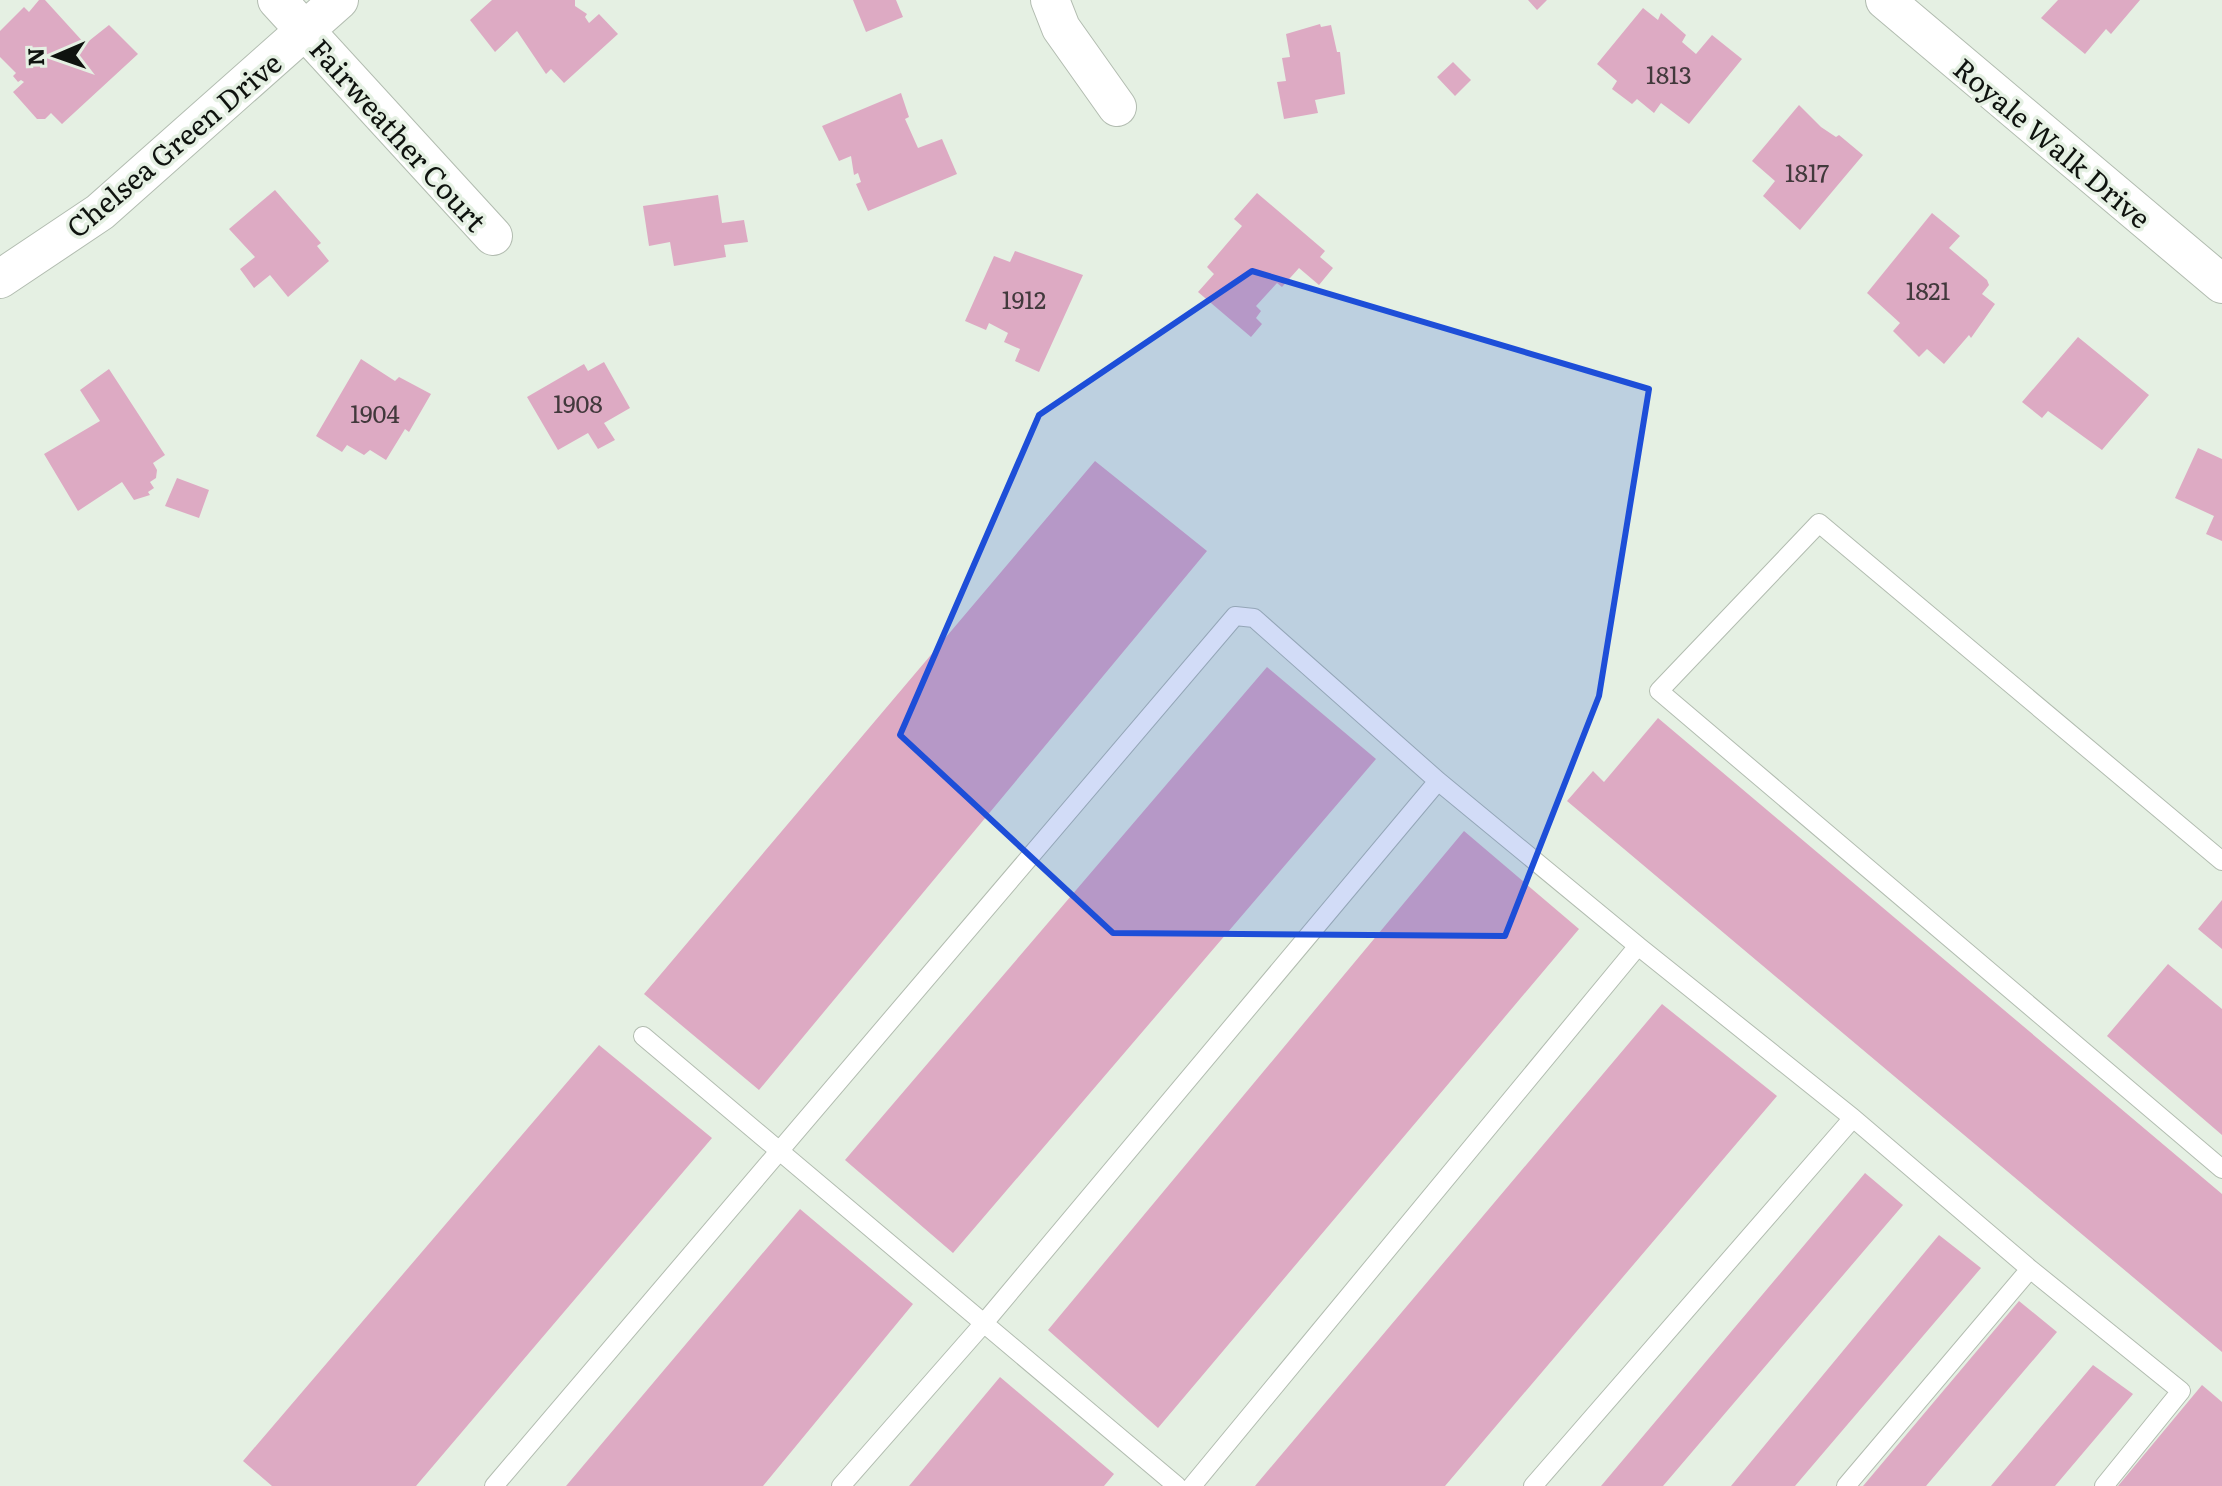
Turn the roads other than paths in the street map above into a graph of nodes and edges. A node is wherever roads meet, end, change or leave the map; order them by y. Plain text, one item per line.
1 (277, 0) edge
2 (339, 0) edge
3 (1050, 0) edge
4 (1885, 0) edge
5 (305, 31) junction
6 (1117, 107) dead end
7 (493, 236) dead end
8 (0, 279) edge
9 (2222, 284) edge
10 (1438, 781) junction
11 (2222, 861) edge
12 (1638, 946) junction
13 (643, 1036) dead end
14 (1853, 1118) junction
15 (780, 1150) junction
16 (2222, 1169) edge
17 (2030, 1269) junction
18 (984, 1323) junction
19 (494, 1486) edge
20 (841, 1486) edge
21 (1177, 1486) edge
22 (1192, 1486) edge
23 (1533, 1486) edge
24 (1846, 1486) edge
25 (2104, 1486) edge

1 - 5 street, Fairweather Court
2 - 5 street, Chelsea Green Drive
3 - 6 street
4 - 9 street, Royale Walk Drive
5 - 7 street, Fairweather Court
5 - 8 street, Chelsea Green Drive
10 - 12 lane
10 - 15 lane
10 - 18 lane
11 - 16 lane
12 - 14 lane
12 - 22 lane
13 - 15 lane
14 - 17 lane
14 - 23 lane
15 - 18 lane
15 - 19 lane
17 - 24 lane
17 - 25 lane
18 - 20 lane
18 - 21 lane

